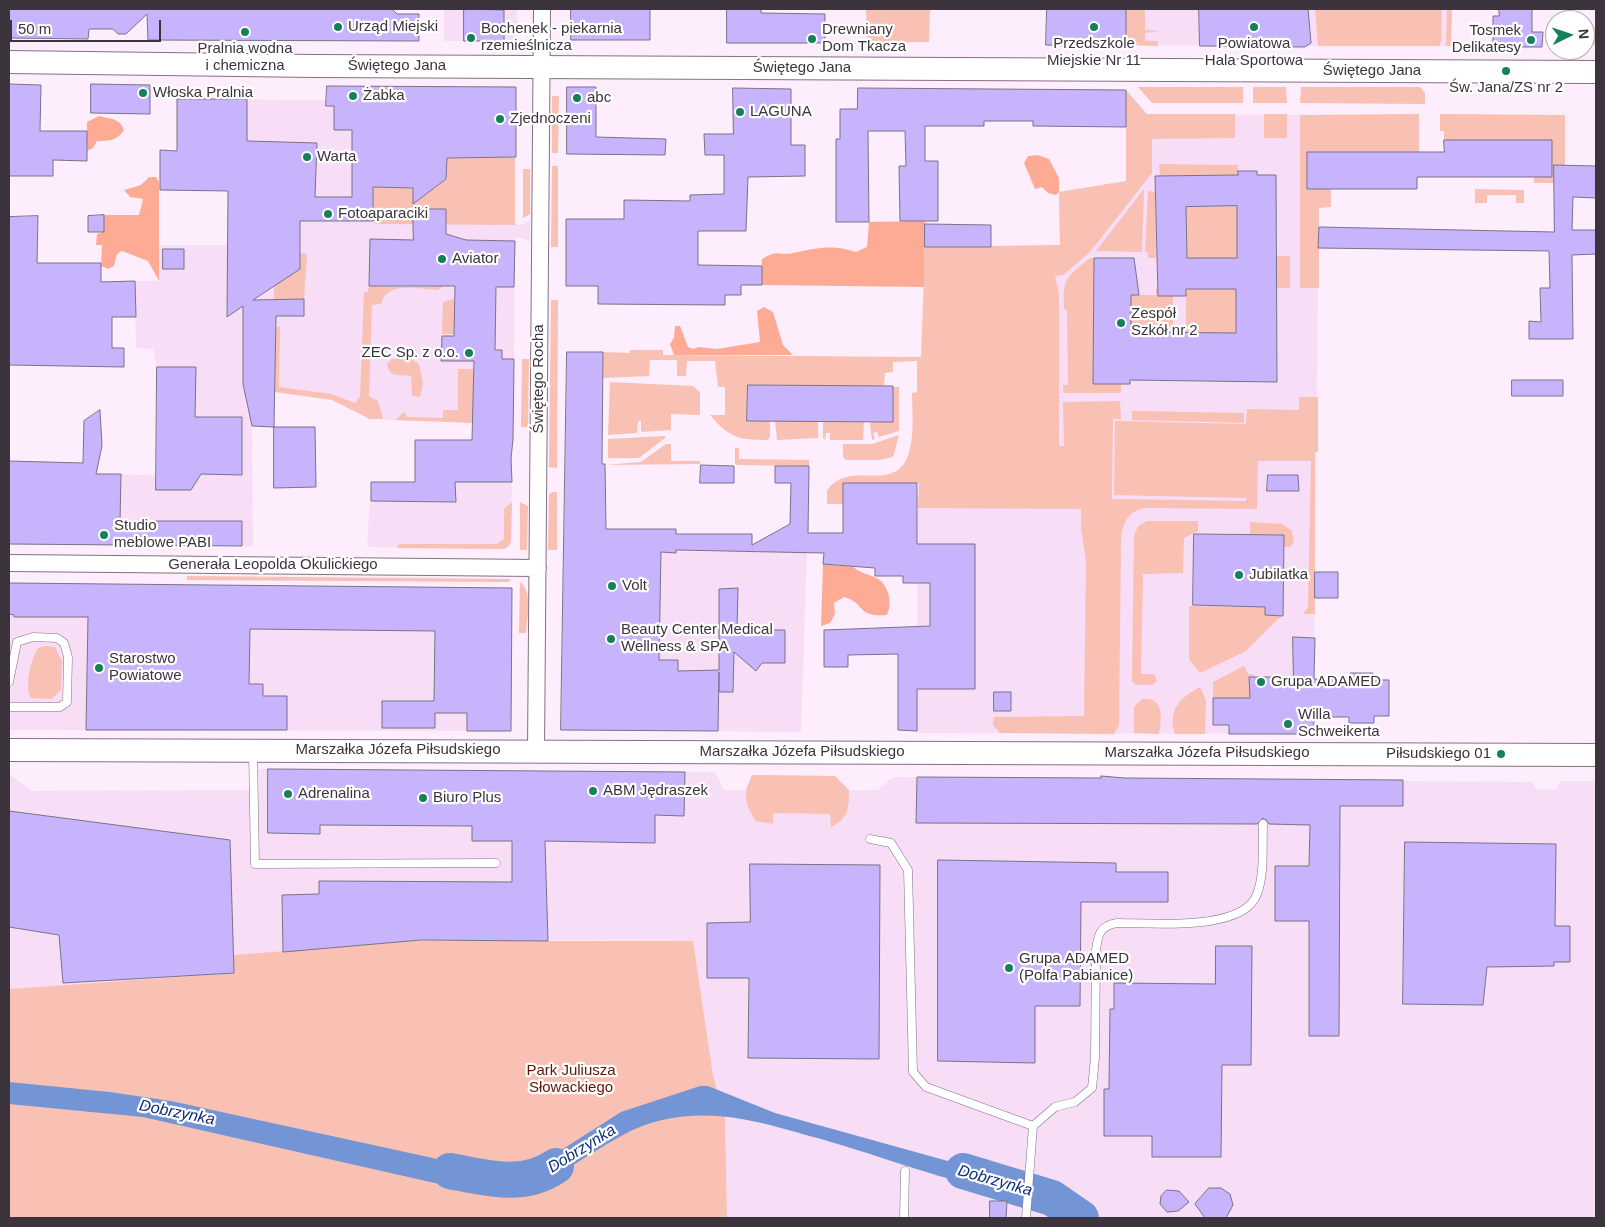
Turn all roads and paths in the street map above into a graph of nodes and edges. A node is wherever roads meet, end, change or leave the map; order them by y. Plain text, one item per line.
1 (542, 9) edge
2 (9, 62) edge
3 (542, 67) junction
4 (1596, 72) edge
5 (9, 563) edge
6 (538, 568) junction
7 (9, 682) edge
8 (9, 707) edge
9 (9, 750) edge
10 (536, 750) junction
11 (253, 751) junction
12 (1596, 755) edge
13 (1263, 824) dead end
14 (870, 839) dead end
15 (496, 863) dead end
16 (1032, 1126) junction
17 (905, 1171) dead end
18 (904, 1218) edge
19 (1026, 1218) edge

1 - 3 street, Świętego Rocha
2 - 3 street, Świętego Jana
3 - 4 street, Świętego Jana
3 - 6 street, Świętego Rocha
5 - 6 street, Generała Leopolda Okulickiego
6 - 10 street, Świętego Rocha
7 - 8 lane
9 - 11 street, Marszałka Józefa Piłsudskiego
10 - 11 street, Marszałka Józefa Piłsudskiego
10 - 12 street, Marszałka Józefa Piłsudskiego
11 - 15 lane
13 - 16 lane
14 - 16 lane
16 - 19 lane
17 - 18 lane

